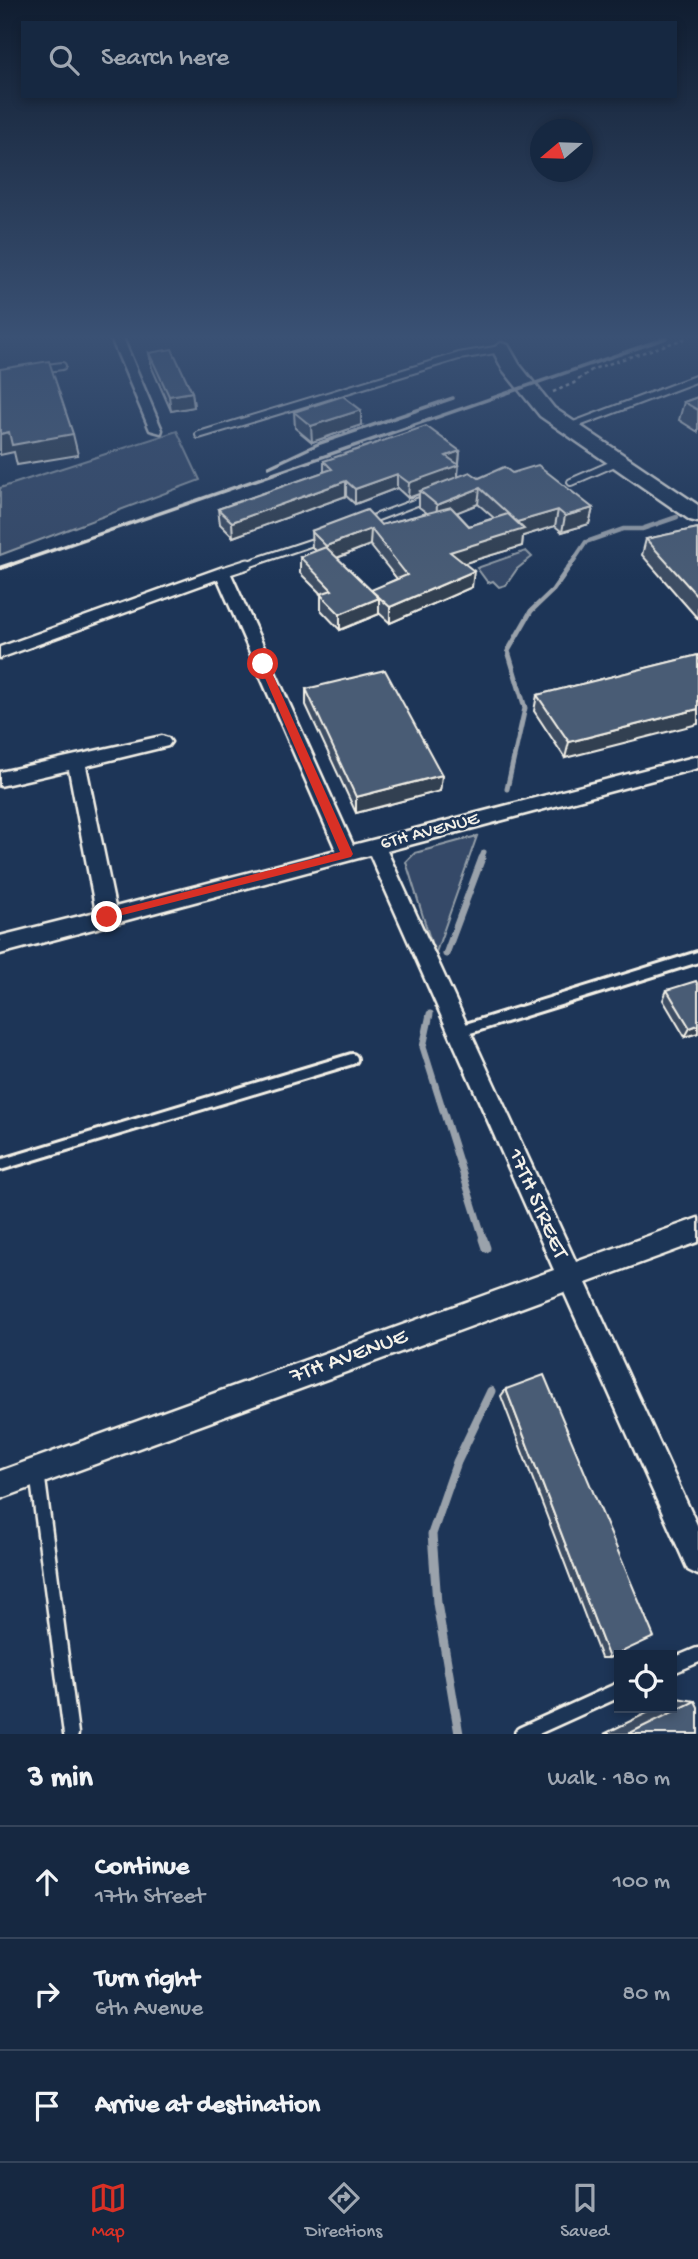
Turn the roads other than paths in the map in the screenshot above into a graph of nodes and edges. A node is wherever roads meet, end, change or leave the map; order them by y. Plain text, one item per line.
1 (151, 419) edge
2 (252, 419) edge
3 (559, 419) edge
4 (567, 419) edge
5 (590, 419) edge
6 (571, 426) junction
7 (156, 430) dead end
8 (199, 435) dead end
9 (617, 462) junction
10 (571, 482) dead end
11 (438, 494) edge
12 (698, 515) edge
13 (352, 527) edge
14 (327, 537) edge
15 (223, 572) junction
16 (0, 653) edge
17 (162, 742) dead end
18 (76, 762) junction
19 (698, 762) edge
20 (0, 779) edge
21 (376, 847) junction
22 (347, 854) junction
23 (107, 917) junction
24 (0, 945) edge
25 (698, 957) edge
26 (460, 1031) junction
27 (352, 1059) dead end
28 (0, 1165) edge
29 (698, 1230) edge
30 (569, 1277) junction
31 (37, 1471) junction
32 (0, 1485) edge
33 (698, 1560) edge
34 (698, 1655) edge
35 (677, 1664) edge
36 (614, 1692) edge
37 (525, 1733) edge
38 (71, 1734) edge

1 - 7 street
2 - 8 lane
3 - 6 main road
4 - 6 main road
5 - 6 lane
6 - 9 main road
9 - 10 lane
9 - 12 main road
11 - 13 lane
14 - 15 lane
15 - 16 street
15 - 22 street
17 - 18 street
18 - 20 street
18 - 23 street
19 - 21 street, 6TH AVENUE
21 - 22 street, 6TH AVENUE
21 - 26 street, 17TH STREET
22 - 23 street, 6TH AVENUE
23 - 24 street, 6TH AVENUE
25 - 26 lane
26 - 30 street, 17TH STREET
27 - 28 lane
29 - 30 street, 7TH AVENUE
30 - 31 street, 7TH AVENUE
30 - 33 street, 17TH STREET
31 - 32 street, 7TH AVENUE
31 - 38 lane
34 - 35 lane
36 - 37 lane

